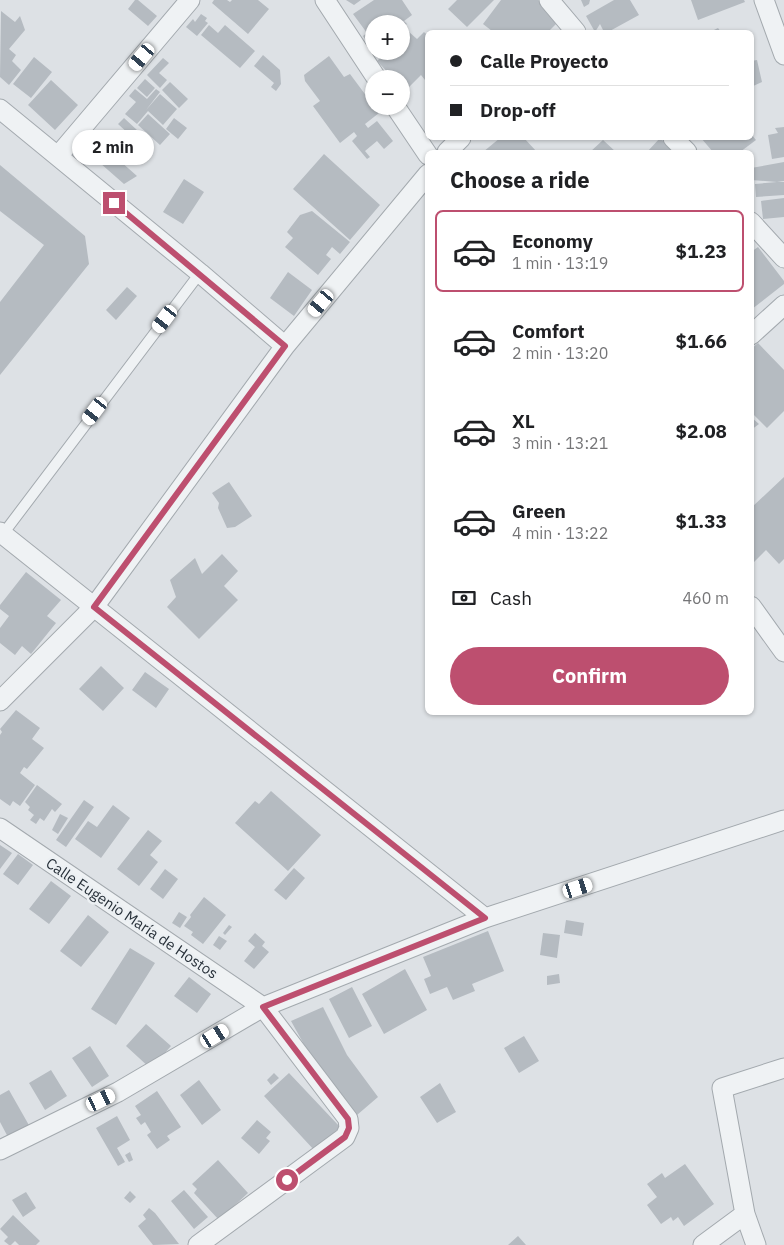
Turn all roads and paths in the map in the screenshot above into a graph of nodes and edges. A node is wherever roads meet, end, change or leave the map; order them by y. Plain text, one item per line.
1 (190, 0) edge
2 (325, 0) edge
3 (550, 0) edge
4 (764, 0) edge
5 (568, 29) edge
6 (784, 55) edge
7 (371, 70) edge
8 (0, 109) edge
9 (401, 115) edge
10 (459, 140) edge
11 (675, 140) edge
12 (449, 150) edge
13 (685, 150) edge
14 (425, 151) edge
15 (58, 156) junction
16 (425, 178) edge
17 (754, 225) edge
18 (784, 258) edge
19 (200, 273) junction
20 (784, 305) edge
21 (754, 332) edge
22 (285, 346) junction
23 (1, 532) edge
24 (94, 607) junction
25 (754, 610) edge
26 (784, 652) edge
27 (0, 701) edge
28 (784, 820) edge
29 (0, 828) edge
30 (485, 918) junction
31 (263, 1007) junction
32 (784, 1068) edge
33 (0, 1150) edge
34 (745, 1214) junction
35 (198, 1245) edge
36 (703, 1245) edge
37 (756, 1245) edge

1 - 15 street
2 - 7 street
3 - 5 street
4 - 6 street
8 - 15 street
9 - 14 street
10 - 12 street
11 - 13 street
15 - 19 street
16 - 22 street
17 - 18 street
19 - 22 street
19 - 23 lane
20 - 21 street
22 - 24 street
23 - 24 street
24 - 27 street
24 - 30 street
25 - 26 street
28 - 30 street
29 - 31 street, Calle Eugenio María de Hostos
30 - 31 street
31 - 33 street
31 - 35 street, Calle Eugenio María de Hostos
32 - 34 street
34 - 36 street
34 - 37 street

